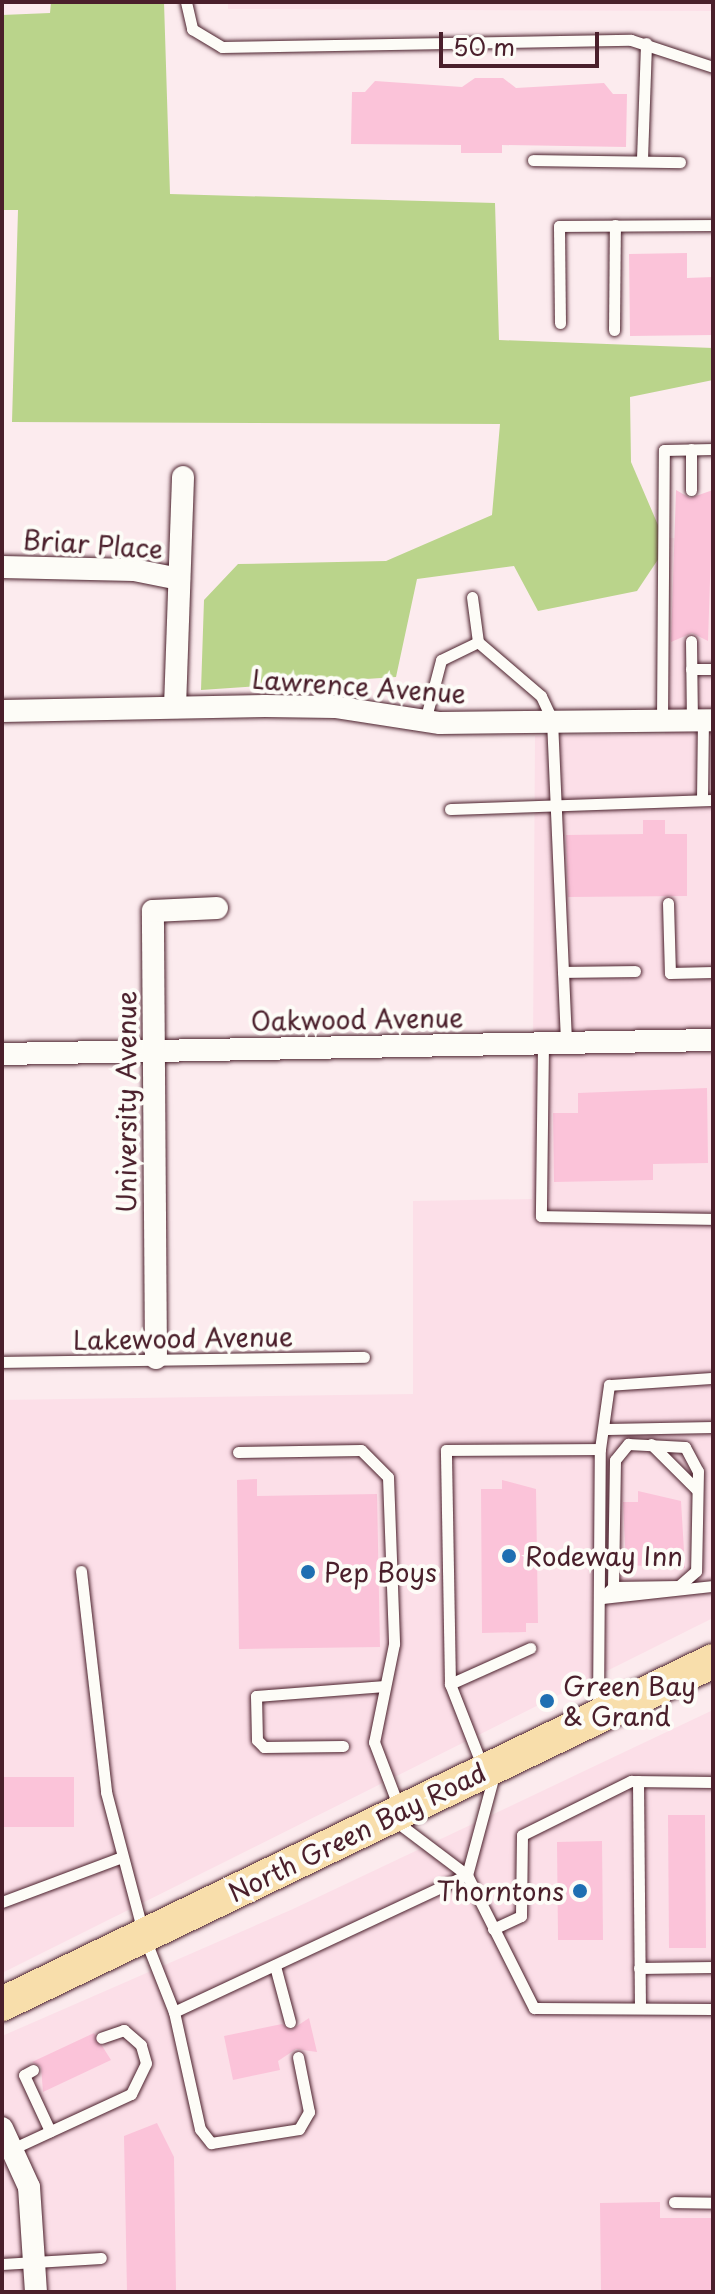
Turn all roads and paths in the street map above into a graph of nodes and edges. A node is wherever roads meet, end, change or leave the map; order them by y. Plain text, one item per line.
1 (186, 2) edge
2 (646, 43) junction
3 (713, 67) edge
4 (642, 159) junction
5 (533, 160) dead end
6 (680, 162) dead end
7 (615, 225) junction
8 (713, 225) edge
9 (560, 323) dead end
10 (614, 330) dead end
11 (691, 449) junction
12 (713, 449) edge
13 (183, 477) dead end
14 (691, 490) dead end
15 (2, 567) edge
16 (179, 579) junction
17 (472, 597) dead end
18 (691, 641) dead end
19 (478, 642) junction
20 (691, 669) junction
21 (713, 669) edge
22 (175, 707) junction
23 (2, 711) edge
24 (552, 720) junction
25 (662, 720) junction
26 (703, 720) edge
27 (425, 721) junction
28 (708, 800) edge
29 (556, 806) junction
30 (450, 809) dead end
31 (668, 903) dead end
32 (217, 908) dead end
33 (635, 971) dead end
34 (563, 972) junction
35 (713, 972) edge
36 (713, 1040) edge
37 (543, 1043) junction
38 (566, 1043) junction
39 (154, 1052) junction
40 (2, 1054) edge
41 (713, 1219) edge
42 (364, 1357) dead end
43 (156, 1358) junction
44 (2, 1362) edge
45 (713, 1378) edge
46 (713, 1427) edge
47 (607, 1429) junction
48 (651, 1444) junction
49 (600, 1449) junction
50 (238, 1452) dead end
51 (697, 1490) junction
52 (81, 1571) dead end
53 (713, 1586) edge
54 (613, 1587) junction
55 (602, 1598) junction
56 (530, 1648) dead end
57 (706, 1670) edge
58 (450, 1684) junction
59 (385, 1686) junction
60 (598, 1716) junction
61 (343, 1746) dead end
62 (492, 1767) junction
63 (638, 1781) junction
64 (713, 1782) edge
65 (394, 1813) junction
66 (122, 1857) junction
67 (467, 1875) junction
68 (2, 1902) edge
69 (493, 1929) junction
70 (144, 1936) junction
71 (275, 1966) junction
72 (713, 1967) edge
73 (639, 1968) junction
74 (2, 2004) edge
75 (640, 2008) junction
76 (713, 2009) edge
77 (174, 2012) junction
78 (290, 2022) dead end
79 (101, 2038) dead end
80 (298, 2057) dead end
81 (33, 2070) dead end
82 (2, 2128) edge
83 (50, 2131) junction
84 (12, 2149) junction
85 (674, 2202) dead end
86 (713, 2203) edge
87 (101, 2258) dead end
88 (36, 2262) junction
89 (2, 2264) edge
90 (36, 2292) edge

1 - 2 lane
2 - 3 lane
2 - 4 lane
4 - 5 lane
4 - 6 lane
7 - 8 lane
7 - 9 lane
7 - 10 lane
11 - 12 lane
11 - 14 lane
11 - 25 lane
13 - 16 street
15 - 16 street, Briar Place
16 - 22 street
17 - 19 lane
18 - 20 lane
19 - 24 lane
19 - 27 lane
20 - 21 lane
20 - 26 lane
22 - 23 street, Lawrence Avenue
22 - 27 street, Lawrence Avenue
24 - 25 street, Lawrence Avenue
24 - 27 street, Lawrence Avenue
24 - 29 lane
25 - 26 street, Lawrence Avenue
26 - 28 lane
28 - 29 lane
29 - 30 lane
29 - 34 lane
31 - 35 lane
32 - 39 street, University Avenue
33 - 34 lane
34 - 38 lane
36 - 38 street, Oakwood Avenue
37 - 38 street, Oakwood Avenue
37 - 39 street, Oakwood Avenue
37 - 41 lane
39 - 40 street, Oakwood Avenue
39 - 43 street, University Avenue
42 - 43 lane, Lakewood Avenue
43 - 44 lane, Lakewood Avenue
45 - 47 lane
46 - 47 lane
47 - 49 lane
48 - 51 lane
48 - 51 lane
48 - 54 lane
49 - 55 lane
49 - 58 lane
50 - 59 lane
51 - 54 lane
52 - 66 lane
53 - 55 lane
54 - 55 lane
55 - 60 lane
56 - 58 lane
57 - 60 main road, North Green Bay Road
58 - 62 lane
59 - 61 lane
59 - 65 lane
60 - 62 main road, North Green Bay Road
62 - 65 main road, North Green Bay Road
62 - 67 lane
63 - 64 lane
63 - 69 lane
63 - 73 lane
65 - 67 lane
65 - 70 main road, North Green Bay Road
66 - 68 lane
66 - 70 lane
67 - 69 lane
67 - 71 lane
69 - 75 lane
70 - 74 main road, North Green Bay Road
70 - 77 lane
71 - 77 lane
71 - 78 lane
72 - 73 lane
73 - 75 lane
75 - 76 lane
77 - 80 lane
79 - 83 lane
81 - 83 lane
82 - 84 street
83 - 84 lane
84 - 88 street
85 - 86 lane
87 - 88 lane
88 - 89 lane
88 - 90 street

